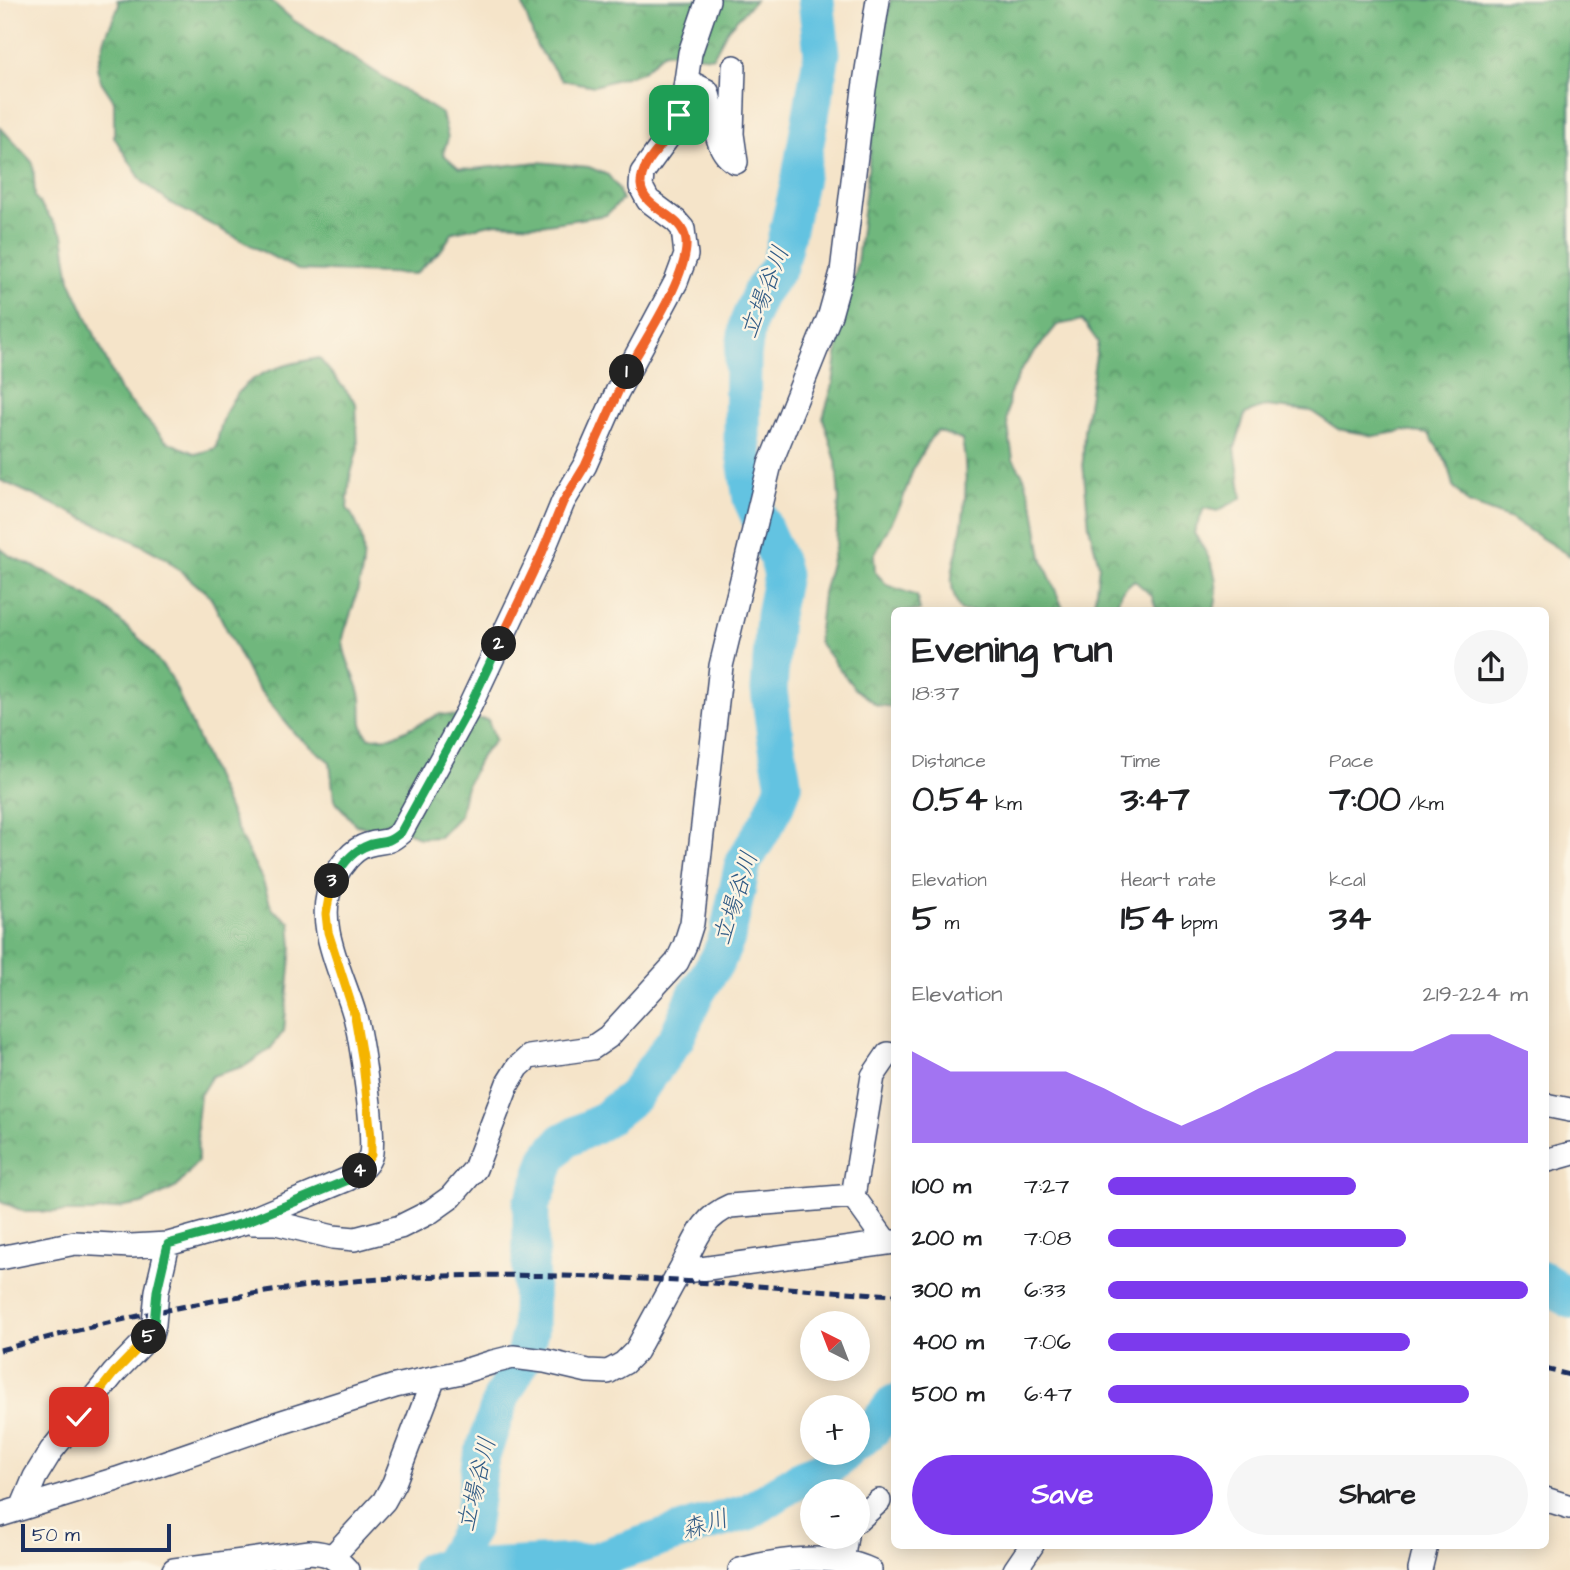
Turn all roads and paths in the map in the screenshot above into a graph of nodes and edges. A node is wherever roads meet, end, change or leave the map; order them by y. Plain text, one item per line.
1 (708, 0) edge
2 (878, 0) edge
3 (734, 67) dead end
4 (685, 88) junction
5 (888, 1054) dead end
6 (1549, 1106) edge
7 (1570, 1110) edge
8 (1570, 1154) edge
9 (1549, 1160) edge
10 (853, 1196) junction
11 (243, 1223) junction
12 (890, 1242) edge
13 (168, 1244) junction
14 (0, 1258) edge
15 (678, 1272) junction
16 (434, 1378) junction
17 (1549, 1500) edge
18 (880, 1501) dead end
19 (1570, 1507) edge
20 (22, 1508) junction
21 (870, 1510) edge
22 (0, 1515) edge
23 (851, 1549) edge
24 (1029, 1549) edge
25 (1425, 1549) edge
26 (340, 1563) edge
27 (859, 1567) edge
28 (174, 1570) edge
29 (740, 1570) edge
30 (1014, 1570) edge
31 (1419, 1570) edge

1 - 4 street
2 - 11 street
3 - 4 street
4 - 11 street
5 - 10 street
6 - 7 street
8 - 9 street
10 - 12 street
10 - 15 street
11 - 13 street
12 - 15 street
13 - 14 street
13 - 20 street
15 - 16 street
16 - 20 street
16 - 26 street
17 - 19 street
18 - 21 street
20 - 22 street
23 - 27 street
24 - 30 street
25 - 31 street
26 - 28 street
27 - 29 street

